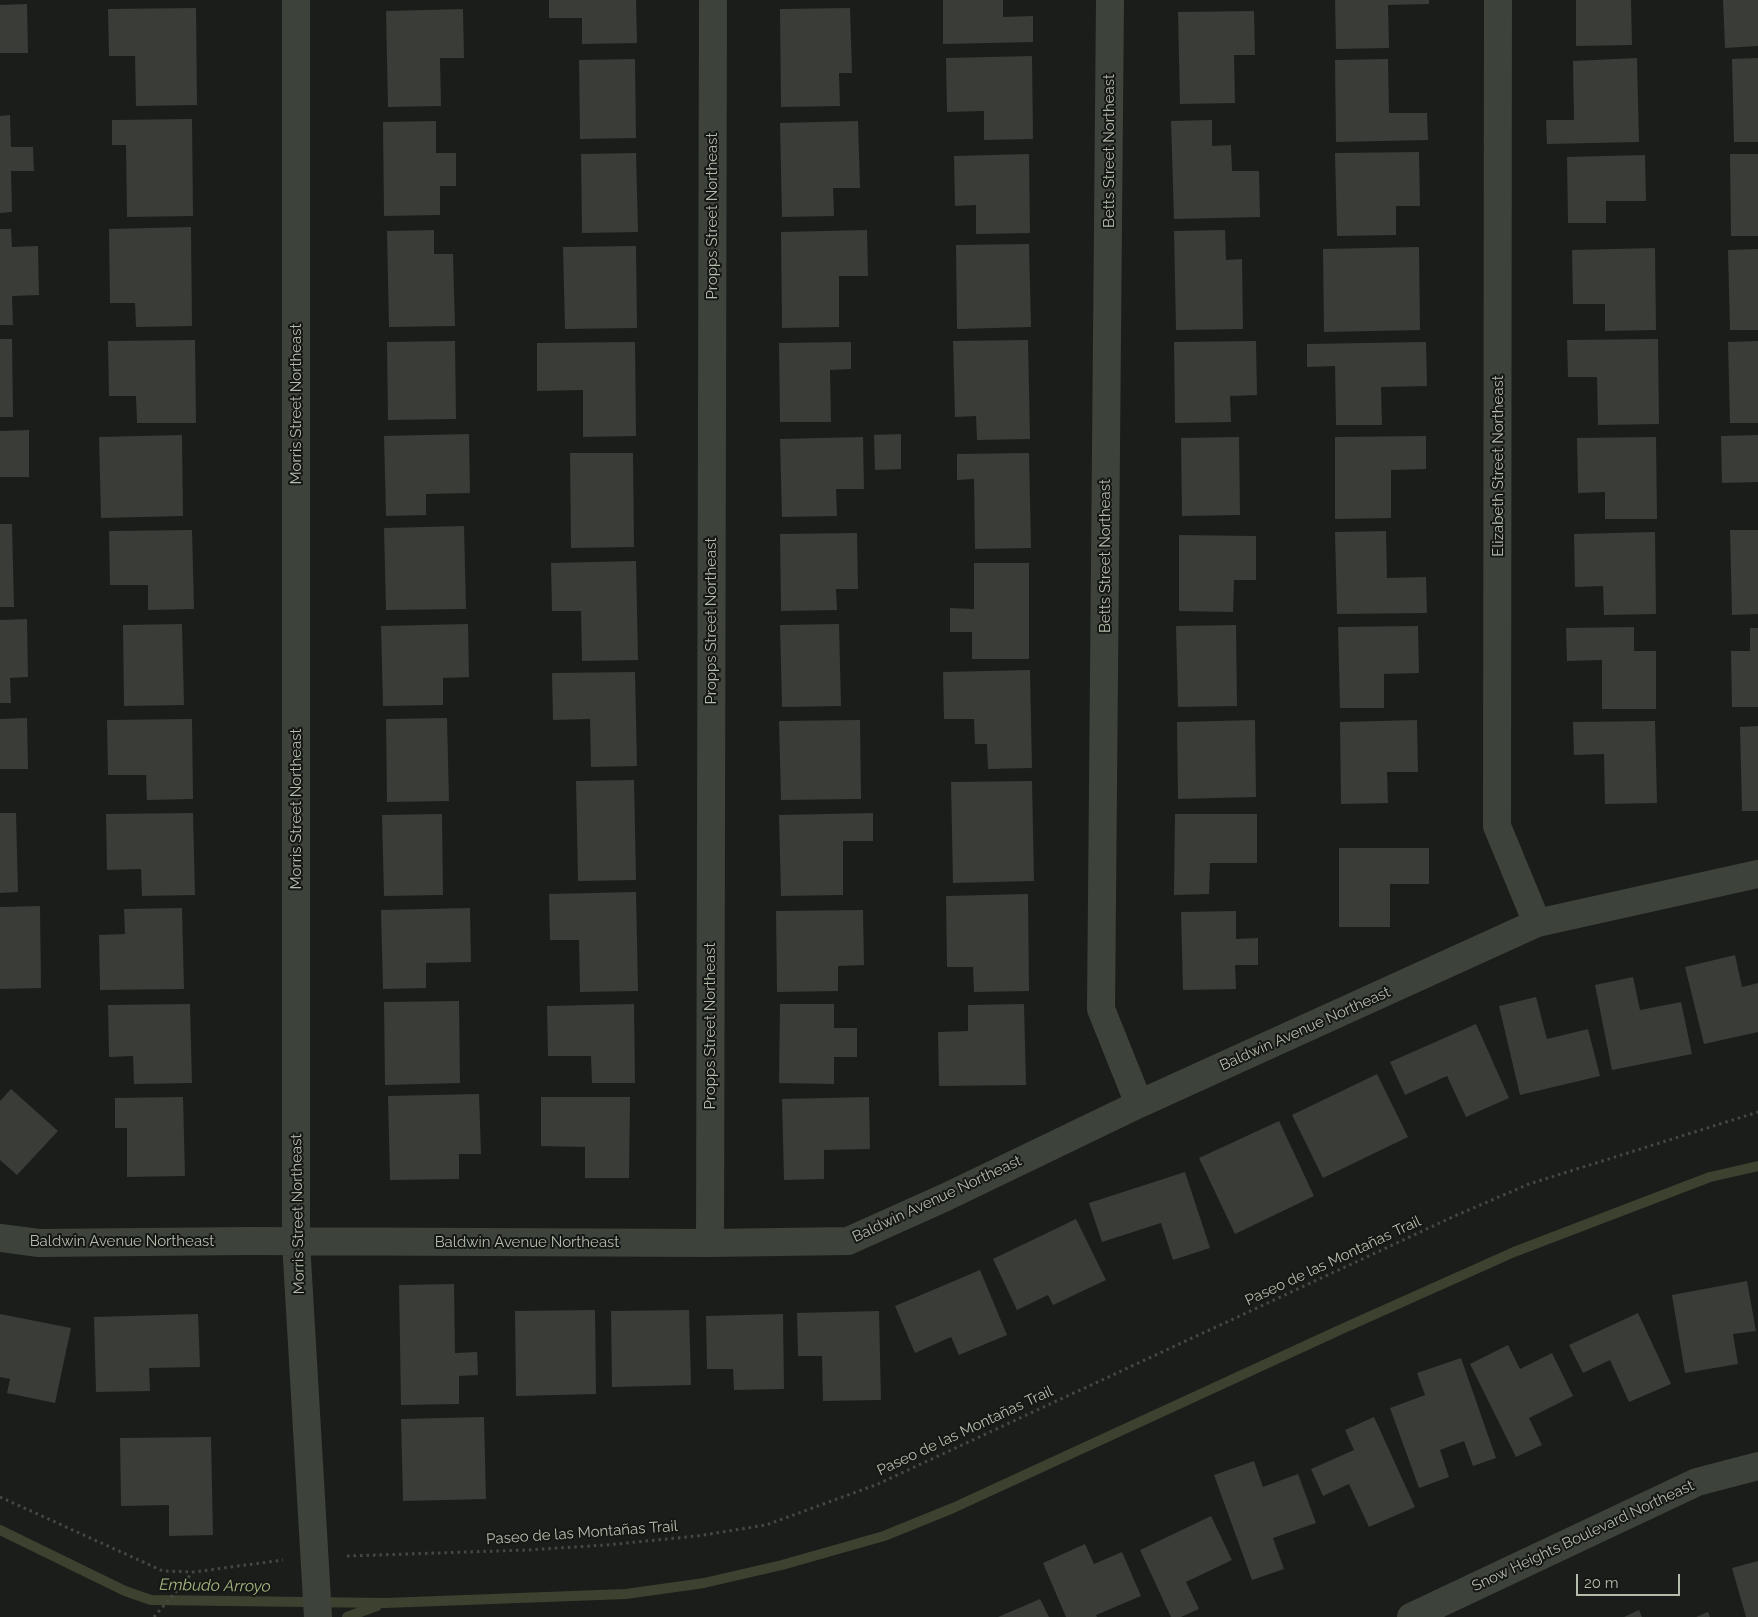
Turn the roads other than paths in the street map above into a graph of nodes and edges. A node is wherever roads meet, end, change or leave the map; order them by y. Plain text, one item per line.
1 (296, 0) edge
2 (713, 0) edge
3 (1110, 0) edge
4 (1498, 0) edge
5 (1758, 874) edge
6 (1537, 923) junction
7 (1139, 1104) junction
8 (0, 1238) edge
9 (296, 1242) junction
10 (710, 1243) junction
11 (1758, 1466) edge
12 (318, 1617) edge
13 (1411, 1617) edge

1 - 9 street, Morris Street Northeast
2 - 10 street, Propps Street Northeast
3 - 7 street, Betts Street Northeast
4 - 6 street, Elizabeth Street Northeast
5 - 6 street, Baldwin Avenue Northeast
6 - 7 street, Baldwin Avenue Northeast
7 - 10 street, Baldwin Avenue Northeast
8 - 9 street, Baldwin Avenue Northeast
9 - 10 street, Baldwin Avenue Northeast
9 - 12 street, Morris Street Northeast
11 - 13 street, Snow Heights Boulevard Northeast

